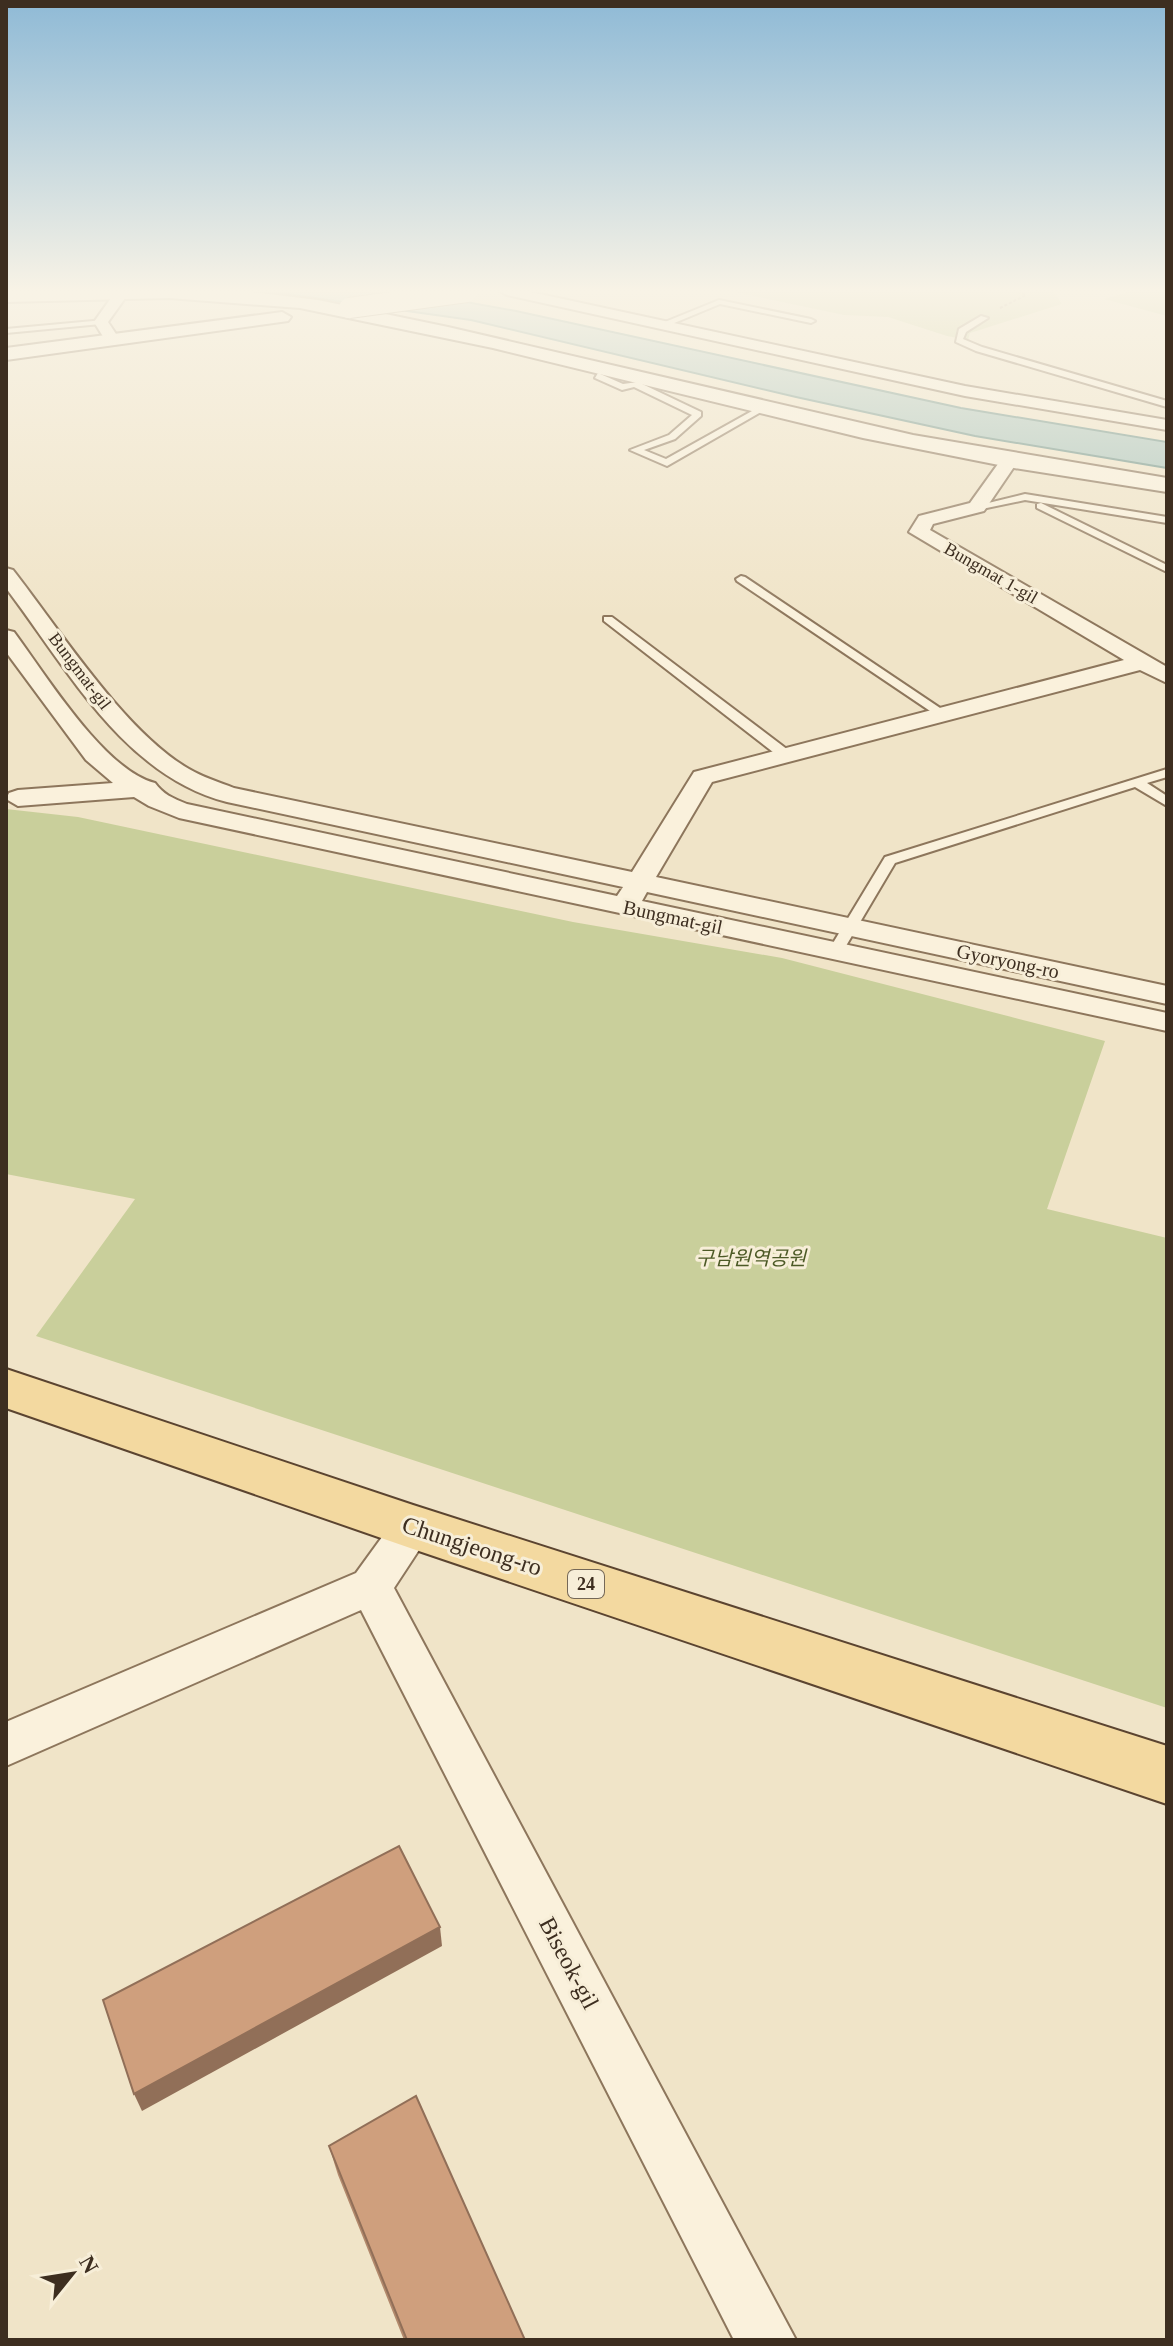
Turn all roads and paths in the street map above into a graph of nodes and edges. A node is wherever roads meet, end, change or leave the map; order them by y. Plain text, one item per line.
1 (670, 400) edge
2 (734, 400) edge
3 (1021, 400) edge
4 (764, 408) junction
5 (1167, 425) edge
6 (1009, 461) junction
7 (1167, 485) edge
8 (1025, 497) junction
9 (977, 507) junction
10 (1167, 520) edge
11 (1167, 569) edge
12 (6, 574) edge
13 (741, 579) dead end
14 (608, 619) dead end
15 (6, 637) edge
16 (1143, 662) junction
17 (1167, 676) edge
18 (943, 714) junction
19 (95, 755) junction
20 (787, 756) junction
21 (1167, 773) edge
22 (1136, 782) junction
23 (202, 785) junction
24 (138, 788) junction
25 (12, 797) edge
26 (1167, 802) edge
27 (179, 810) junction
28 (640, 883) junction
29 (624, 906) junction
30 (841, 940) junction
31 (1167, 995) edge
32 (1167, 1022) edge
33 (6, 1388) edge
34 (413, 1527) junction
35 (371, 1586) junction
36 (6, 1744) edge
37 (1167, 1775) edge
38 (766, 2340) edge

1 - 4 lane
2 - 4 street
3 - 5 street
4 - 6 street
6 - 7 street
6 - 9 street
8 - 9 lane
8 - 10 lane
8 - 11 lane
9 - 16 street, Bungmat 1-gil
12 - 23 street, Bungmat-gil
13 - 18 lane
14 - 20 lane
15 - 19 street, Bungmat-gil
16 - 17 street, Bungmat 1-gil
16 - 18 street
18 - 20 street
19 - 24 street, Bungmat-gil
19 - 25 street
20 - 28 street
21 - 22 lane
22 - 26 lane
22 - 30 lane
23 - 24 street, Bungmat-gil
23 - 28 street, Bungmat-gil
24 - 25 street, Bungmat-gil
24 - 27 street, Bungmat-gil
25 - 27 street, Bungmat-gil
27 - 29 street, Bungmat-gil
28 - 29 street
28 - 30 street, Bungmat-gil
29 - 30 street, Bungmat-gil
30 - 31 street, Gyoryong-ro
30 - 32 street, Bungmat-gil
33 - 34 main road, Chungjeong-ro / 24
34 - 35 street
34 - 37 main road, Chungjeong-ro / 24
35 - 36 street
35 - 38 street, Biseok-gil

